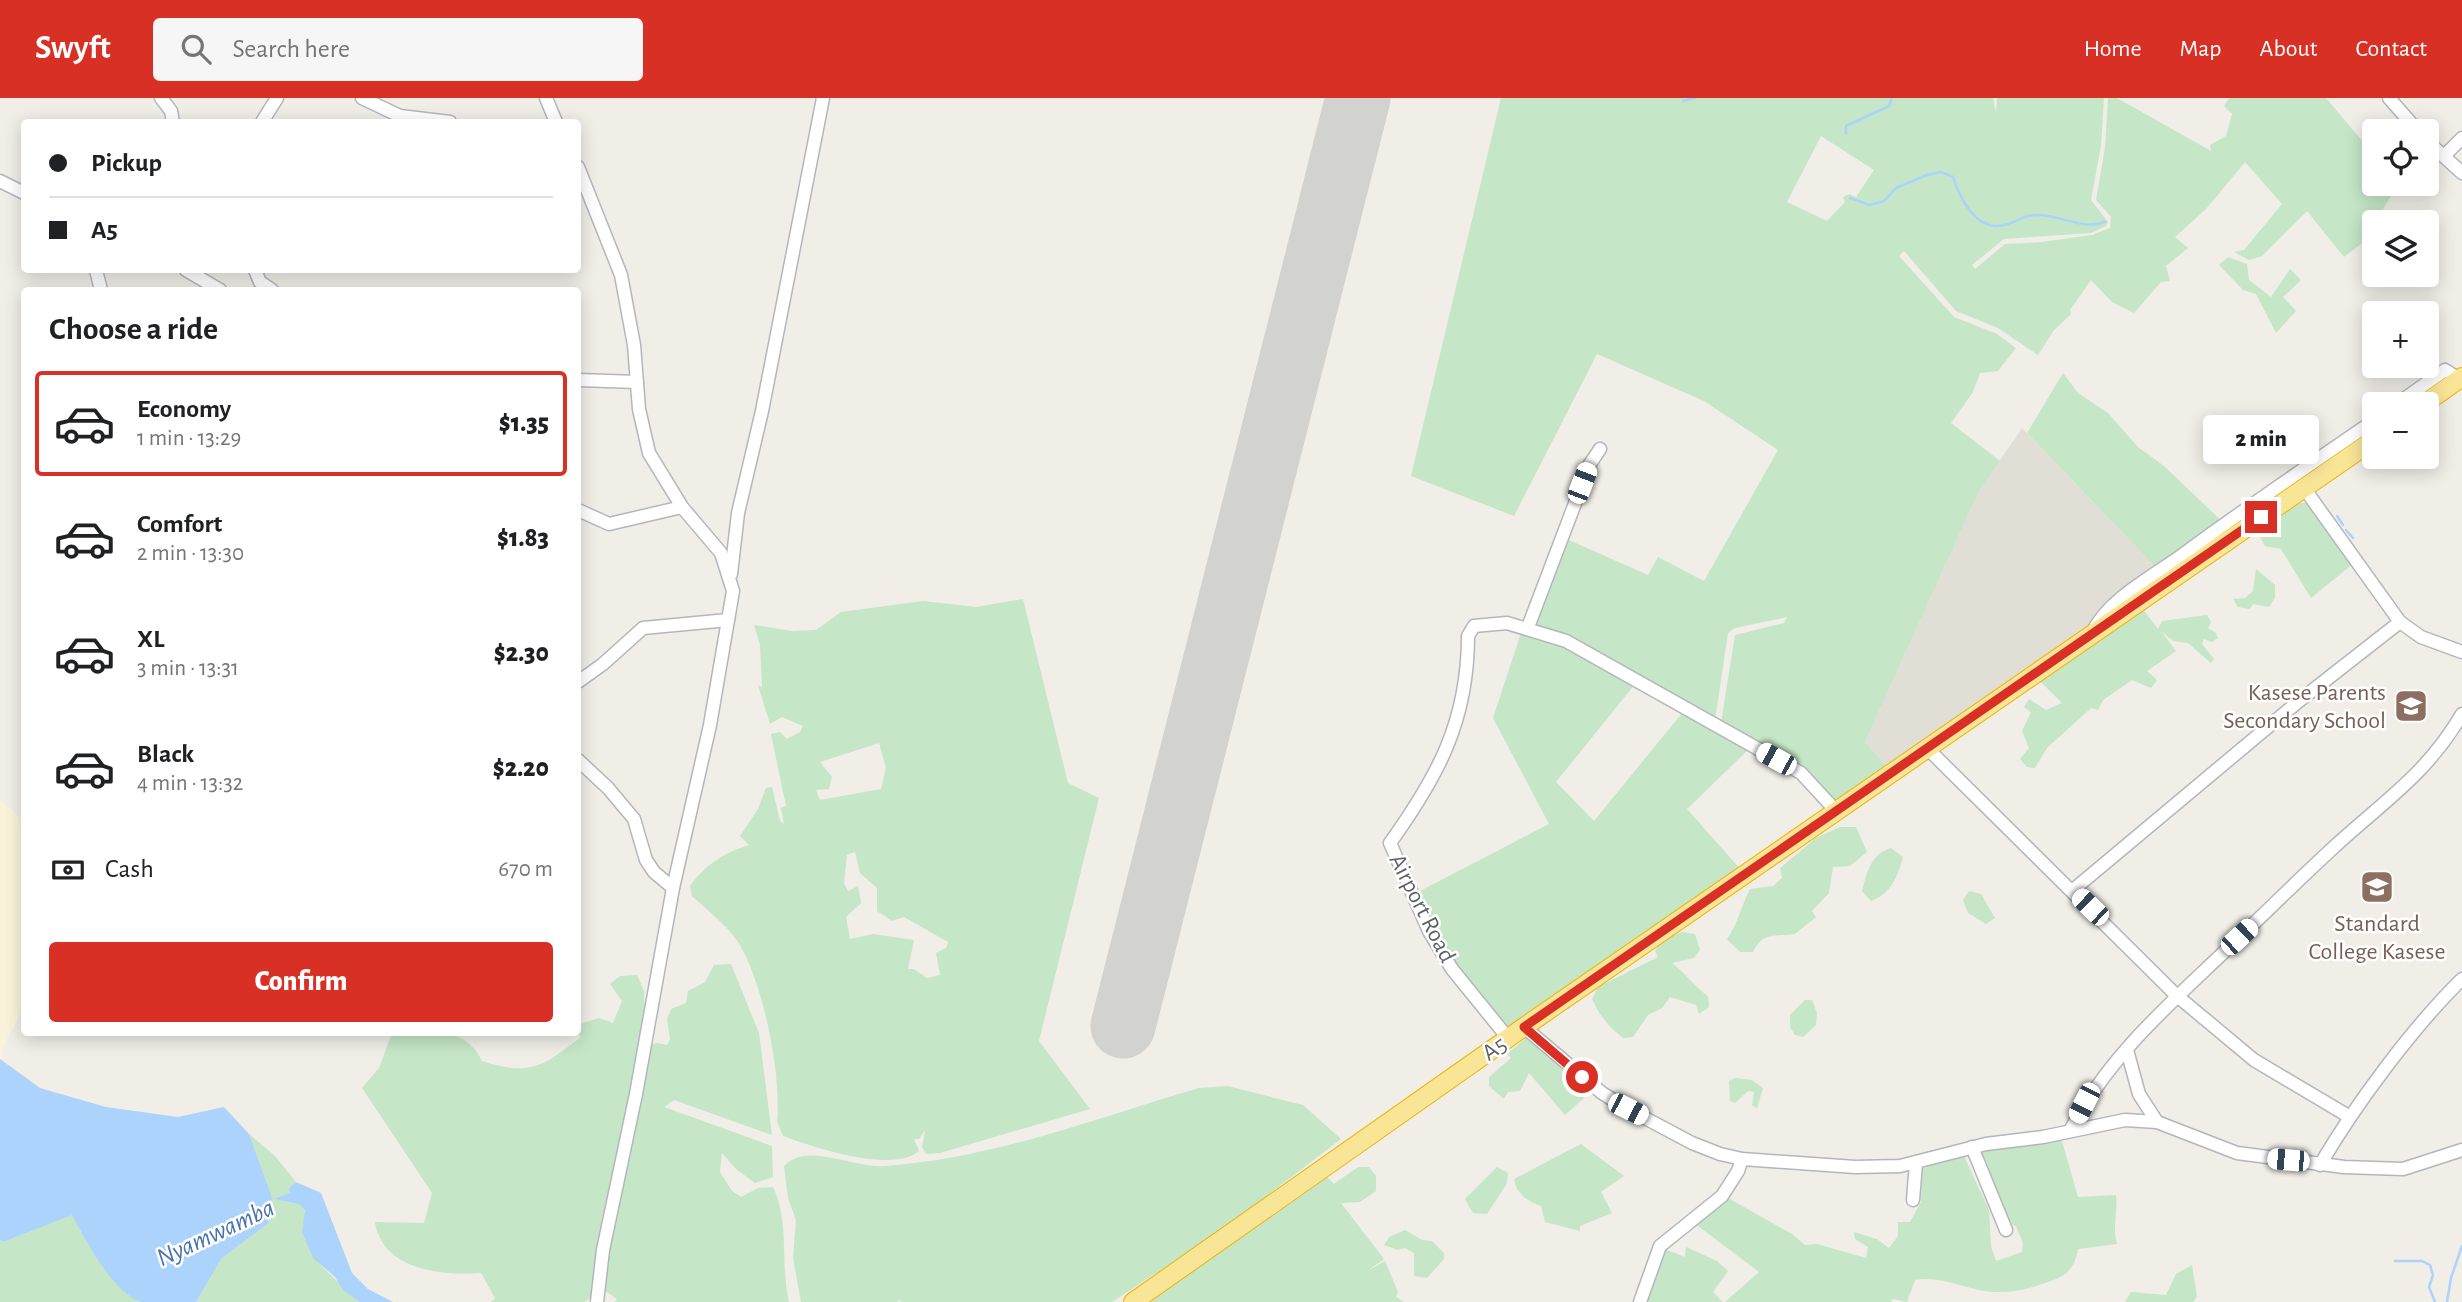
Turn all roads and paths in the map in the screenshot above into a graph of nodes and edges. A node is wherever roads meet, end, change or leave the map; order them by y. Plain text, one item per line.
1 (161, 98) edge
2 (277, 98) edge
3 (362, 98) edge
4 (546, 98) edge
5 (823, 98) edge
6 (2389, 98) edge
7 (172, 119) edge
8 (264, 119) edge
9 (425, 119) edge
10 (555, 119) edge
11 (2407, 119) edge
12 (2462, 138) edge
13 (2439, 152) edge
14 (2444, 156) junction
15 (2462, 173) edge
16 (581, 175) edge
17 (0, 181) edge
18 (21, 192) edge
19 (190, 273) edge
20 (256, 273) edge
21 (214, 287) edge
22 (268, 287) edge
23 (2461, 378) edge
24 (581, 380) edge
25 (637, 382) junction
26 (2414, 392) edge
27 (2439, 393) edge
28 (2362, 429) edge
29 (2362, 448) edge
30 (1600, 449) dead end
31 (2304, 488) junction
32 (682, 507) junction
33 (581, 511) edge
34 (731, 574) junction
35 (728, 620) junction
36 (2400, 622) junction
37 (1528, 627) junction
38 (2091, 635) junction
39 (2462, 652) edge
40 (581, 680) edge
41 (2462, 714) edge
42 (1928, 749) junction
43 (581, 763) edge
44 (1837, 812) junction
45 (673, 888) junction
46 (2073, 890) junction
47 (2462, 979) edge
48 (2176, 995) junction
49 (1524, 1027) junction
50 (1508, 1038) junction
51 (2127, 1050) junction
52 (2350, 1117) junction
53 (2157, 1122) junction
54 (2070, 1131) junction
55 (1972, 1146) junction
56 (2462, 1150) edge
57 (1742, 1158) junction
58 (1916, 1163) junction
59 (2320, 1165) junction
60 (1913, 1200) dead end
61 (2006, 1230) dead end
62 (597, 1302) edge
63 (1133, 1302) edge
64 (1640, 1302) edge

1 - 7 street
2 - 8 street
3 - 9 street
4 - 10 street
5 - 34 street
6 - 11 street
12 - 14 street
13 - 14 street
14 - 15 street
16 - 25 street
17 - 18 street
19 - 21 street
20 - 22 street
23 - 26 street
23 - 27 highway
24 - 25 street
25 - 32 street
28 - 38 street
29 - 31 highway, A5 / A5
30 - 37 street
31 - 36 street
31 - 38 highway, A5 / A5
32 - 33 street
32 - 34 street
34 - 35 street
35 - 40 street
35 - 45 street
36 - 39 street
36 - 46 street
37 - 44 street
37 - 50 street, Airport Road
38 - 42 highway, A5 / A5
41 - 48 street
42 - 44 highway, A5 / A5
42 - 46 street
43 - 45 street
44 - 49 highway, A5 / A5
45 - 62 street
46 - 48 street
47 - 52 street
48 - 51 street
48 - 52 street
49 - 50 highway, A5 / A5
49 - 57 street
50 - 63 highway, A5 / A5
51 - 53 street
51 - 54 street
52 - 59 street
53 - 54 street
53 - 59 street
54 - 55 street
55 - 58 street
55 - 61 street
56 - 59 street
57 - 58 street
57 - 64 street
58 - 60 street

